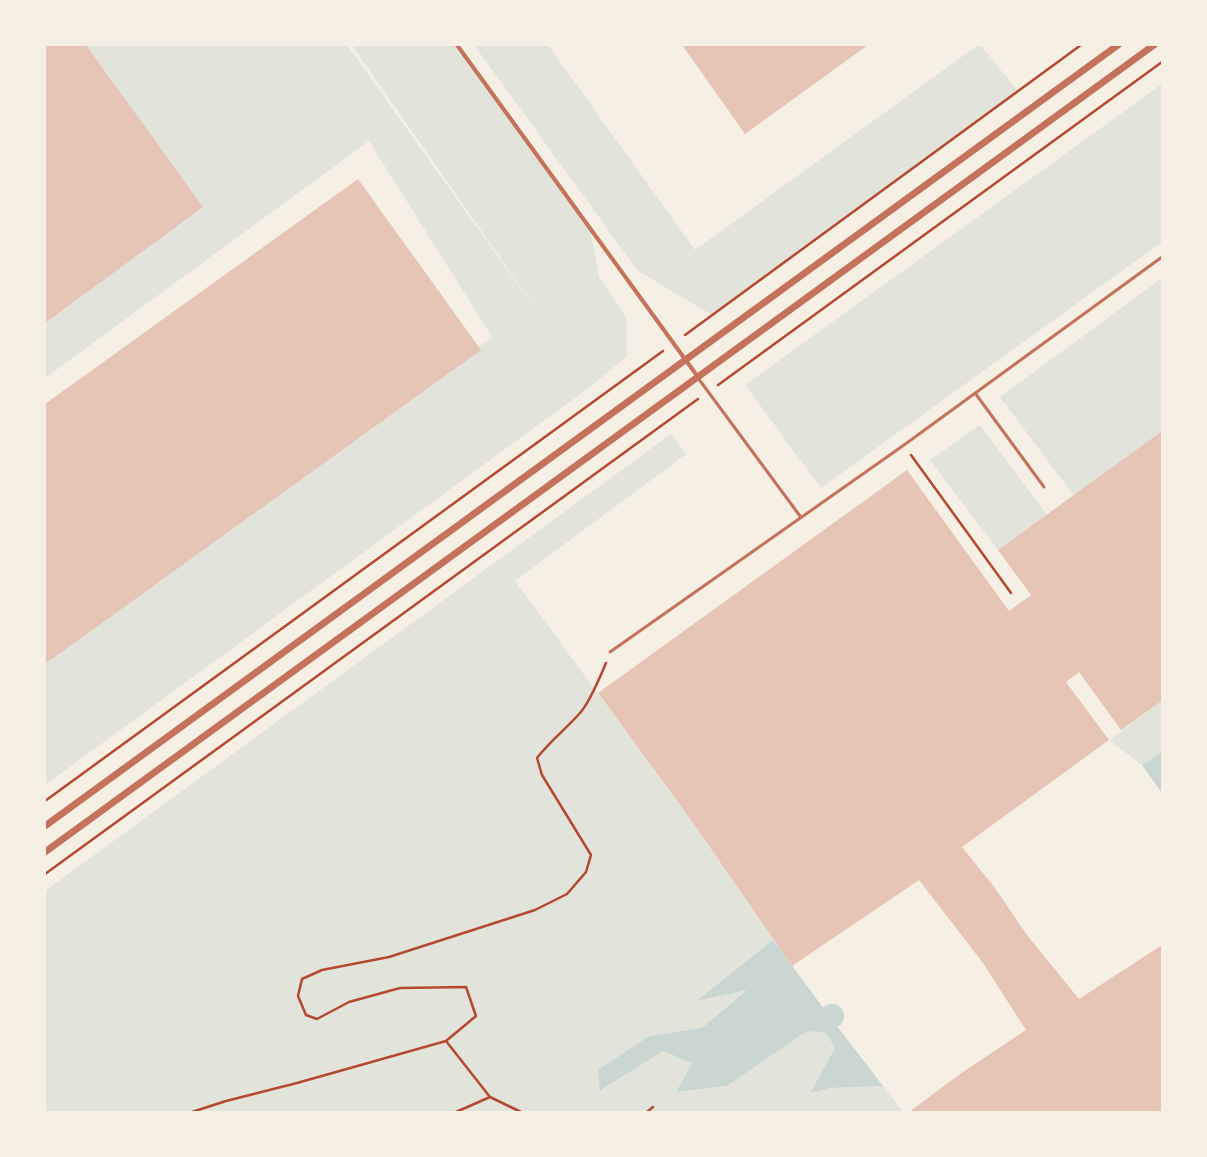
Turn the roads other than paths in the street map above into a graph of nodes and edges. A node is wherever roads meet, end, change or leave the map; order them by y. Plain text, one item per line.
1 (457, 45) edge
2 (1118, 45) edge
3 (1154, 45) edge
4 (1162, 257) edge
5 (685, 360) junction
6 (698, 377) junction
7 (974, 393) junction
8 (1044, 486) dead end
9 (800, 516) junction
10 (610, 652) road end
11 (45, 826) edge
12 (45, 852) edge

1 - 5 street
2 - 5 street
3 - 6 street
4 - 7 lane
5 - 6 street
5 - 11 street
6 - 9 lane
6 - 12 street
7 - 8 lane
7 - 9 lane
9 - 10 lane

